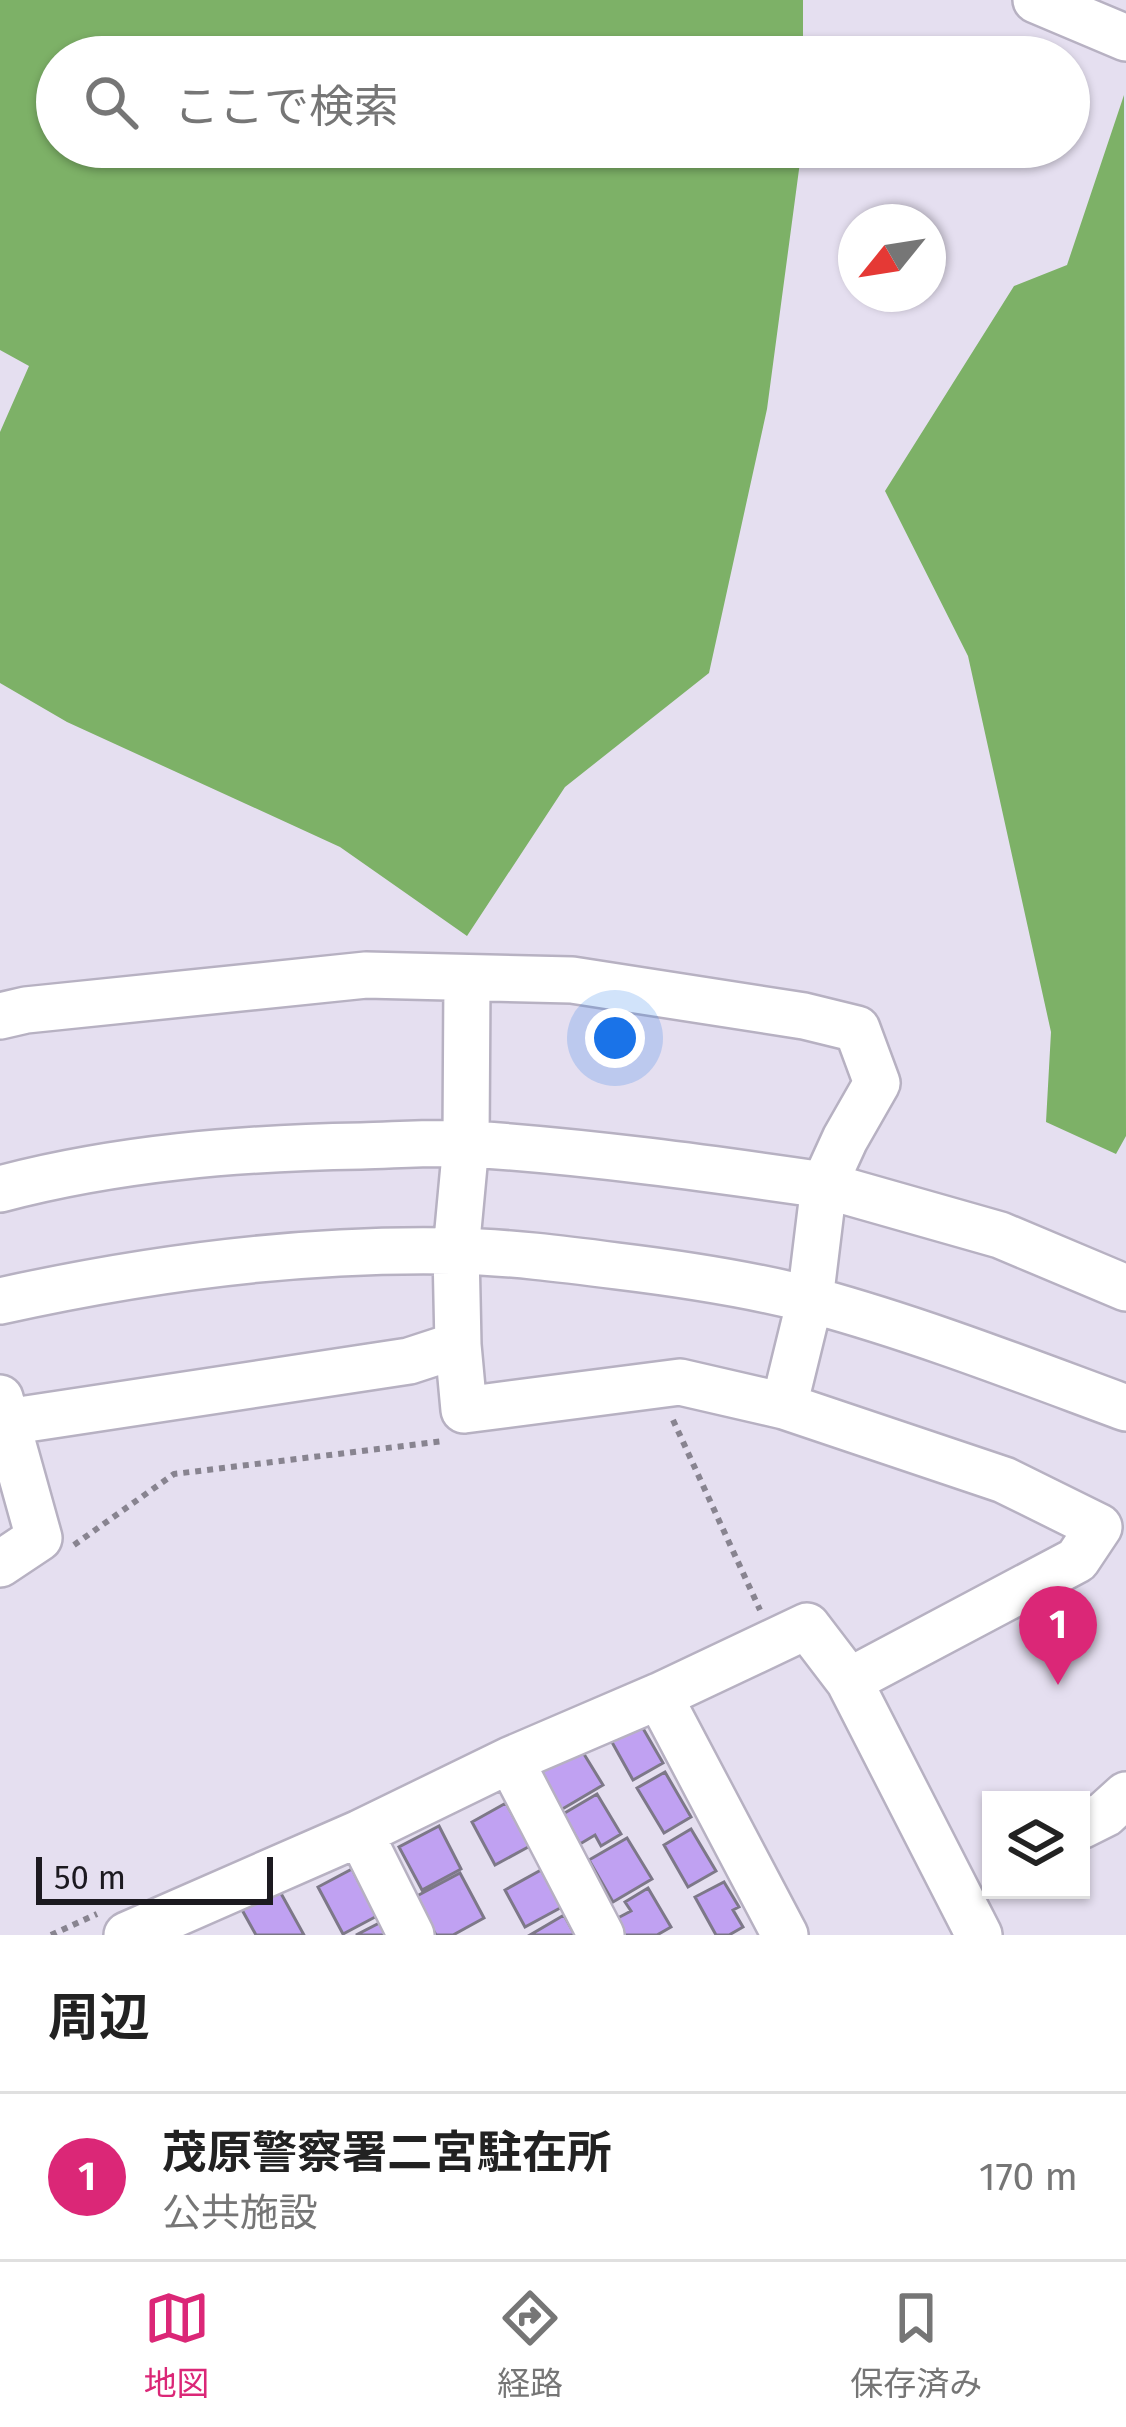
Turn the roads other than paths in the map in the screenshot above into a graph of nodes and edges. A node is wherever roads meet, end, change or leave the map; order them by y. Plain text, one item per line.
1 (1036, 0) edge
2 (1126, 38) edge
3 (467, 977) junction
4 (0, 1016) edge
5 (466, 1144) junction
6 (824, 1184) junction
7 (0, 1189) edge
8 (456, 1251) junction
9 (1126, 1288) edge
10 (810, 1300) junction
11 (0, 1301) edge
12 (458, 1345) junction
13 (784, 1406) junction
14 (1126, 1408) edge
15 (2, 1414) edge
16 (0, 1564) edge
17 (849, 1681) junction
18 (659, 1696) junction
19 (510, 1760) junction
20 (1126, 1796) edge
21 (1090, 1822) edge
22 (360, 1833) junction
23 (974, 1881) edge
24 (219, 1916) edge
25 (121, 1920) edge
26 (410, 1935) edge
27 (601, 1935) edge
28 (785, 1935) edge
29 (979, 1935) edge

1 - 2 street
3 - 4 street
3 - 5 street
3 - 6 street
5 - 6 street
5 - 7 street
5 - 8 street
6 - 9 street
6 - 10 street
8 - 10 street
8 - 11 street
8 - 12 street
10 - 13 street
10 - 14 street
12 - 13 street
12 - 15 street
13 - 17 street
15 - 16 street
17 - 18 street
17 - 23 street
18 - 19 street
18 - 28 street
19 - 22 street
19 - 27 street
20 - 21 street
22 - 24 street
22 - 26 street
23 - 29 street
24 - 25 street

